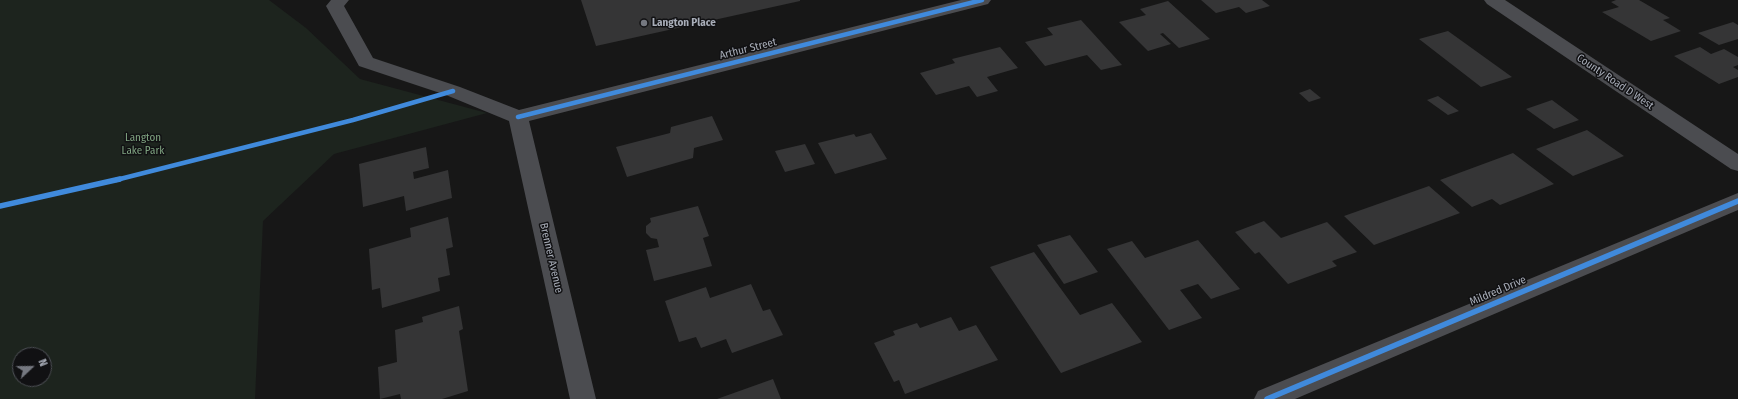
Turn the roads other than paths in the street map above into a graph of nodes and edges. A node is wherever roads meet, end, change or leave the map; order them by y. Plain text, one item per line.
1 (340, 0) edge
2 (982, 0) edge
3 (1492, 0) edge
4 (518, 117) junction
5 (1738, 164) edge
6 (1738, 201) edge
7 (583, 399) edge
8 (1267, 399) edge

1 - 4 street
2 - 4 street, Arthur Street
3 - 5 street, County Road D West
4 - 7 street, Brenner Avenue
6 - 8 street, Mildred Drive

